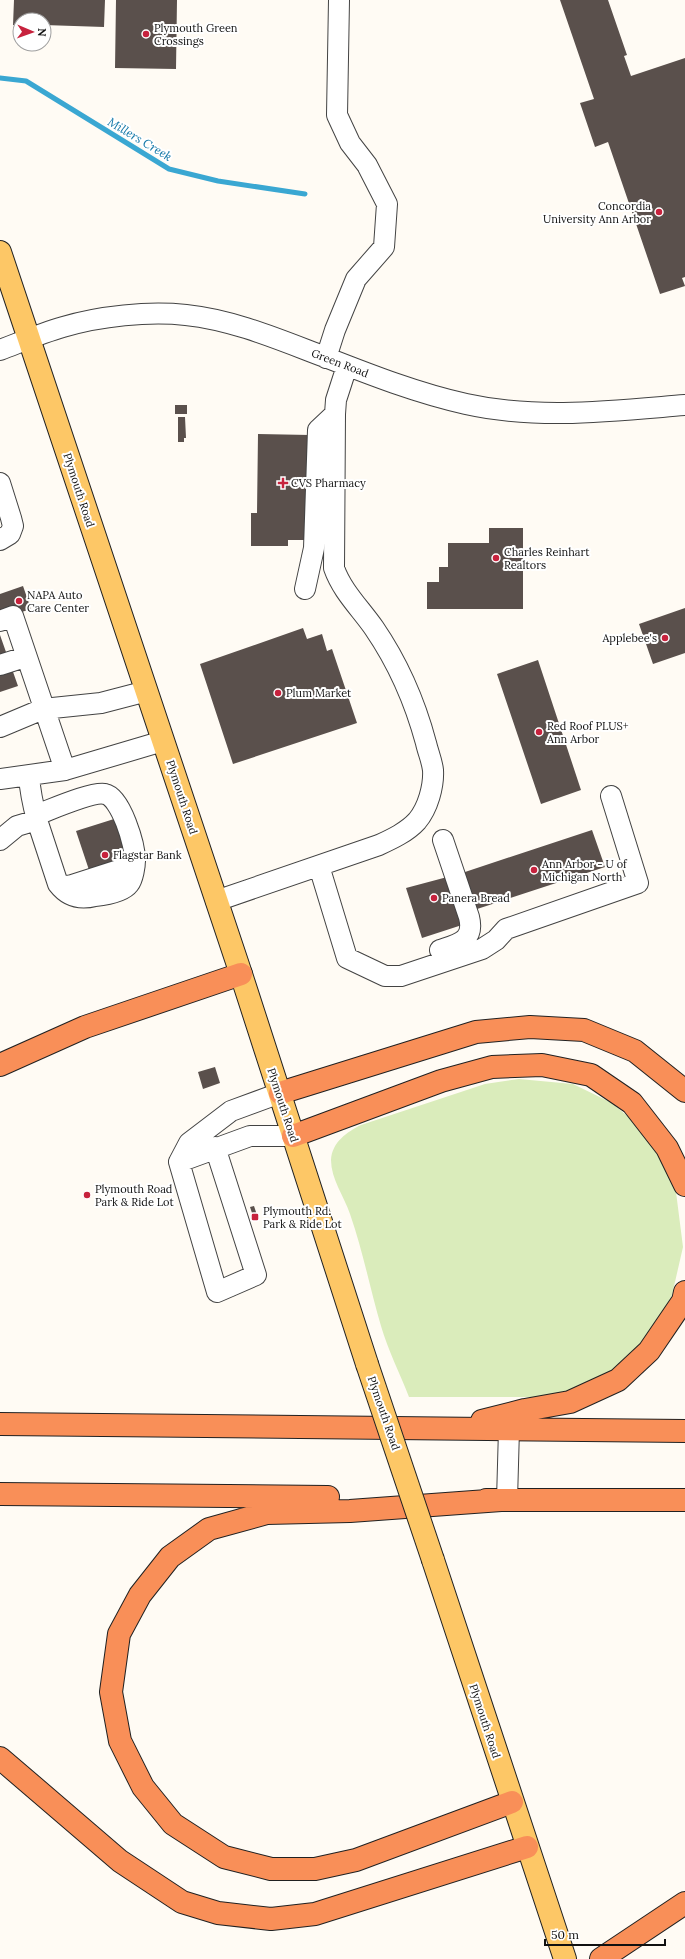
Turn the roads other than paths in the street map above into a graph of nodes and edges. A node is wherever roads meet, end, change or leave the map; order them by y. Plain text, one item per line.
1 (339, 0) edge
2 (0, 252) edge
3 (29, 339) junction
4 (0, 350) edge
5 (326, 358) junction
6 (347, 366) junction
7 (685, 405) edge
8 (335, 414) junction
9 (0, 483) edge
10 (0, 540) edge
11 (305, 589) dead end
12 (0, 621) edge
13 (26, 657) junction
14 (0, 665) edge
15 (146, 691) junction
16 (43, 709) junction
17 (0, 727) edge
18 (163, 741) junction
19 (65, 770) junction
20 (29, 776) junction
21 (0, 779) edge
22 (611, 796) dead end
23 (37, 818) junction
24 (0, 840) edge
25 (443, 840) dead end
26 (319, 866) junction
27 (216, 901) junction
28 (397, 965) dead end
29 (241, 974) junction
30 (0, 1065) edge
31 (685, 1091) edge
32 (280, 1093) junction
33 (294, 1136) junction
34 (215, 1147) junction
35 (179, 1162) junction
36 (685, 1185) edge
37 (685, 1292) edge
38 (0, 1424) edge
39 (452, 1428) junction
40 (509, 1429) junction
41 (685, 1431) edge
42 (0, 1494) edge
43 (504, 1500) junction
44 (685, 1500) edge
45 (0, 1758) edge
46 (512, 1802) junction
47 (527, 1847) junction
48 (685, 1903) edge
49 (565, 1959) edge
50 (602, 1959) edge

1 - 5 street
2 - 3 main road, Plymouth Road
3 - 4 street, Green Road
3 - 5 street, Green Road
3 - 15 main road, Plymouth Road
5 - 6 street, Green Road
6 - 7 street, Green Road
6 - 8 street
8 - 11 street
8 - 26 street
9 - 10 street
12 - 13 street
13 - 14 street
13 - 16 street
15 - 16 street
15 - 18 main road, Plymouth Road
16 - 17 street
16 - 19 street
18 - 19 street
18 - 27 main road, Plymouth Road
19 - 20 street
20 - 21 street
20 - 23 street
22 - 26 street
23 - 23 street
23 - 24 street
25 - 28 street
26 - 27 street
27 - 29 main road, Plymouth Road
29 - 30 highway
29 - 32 main road, Plymouth Road
31 - 32 highway
32 - 33 main road, Plymouth Road
32 - 35 street
33 - 34 street
33 - 36 highway
33 - 46 main road, Plymouth Road, bridge
34 - 35 street
34 - 35 street
37 - 39 highway
38 - 39 highway
39 - 40 highway
40 - 41 highway
40 - 43 street
42 - 43 highway
43 - 44 highway
43 - 46 highway
45 - 47 highway
46 - 47 main road, Plymouth Road
47 - 49 main road, Plymouth Road
48 - 50 highway

